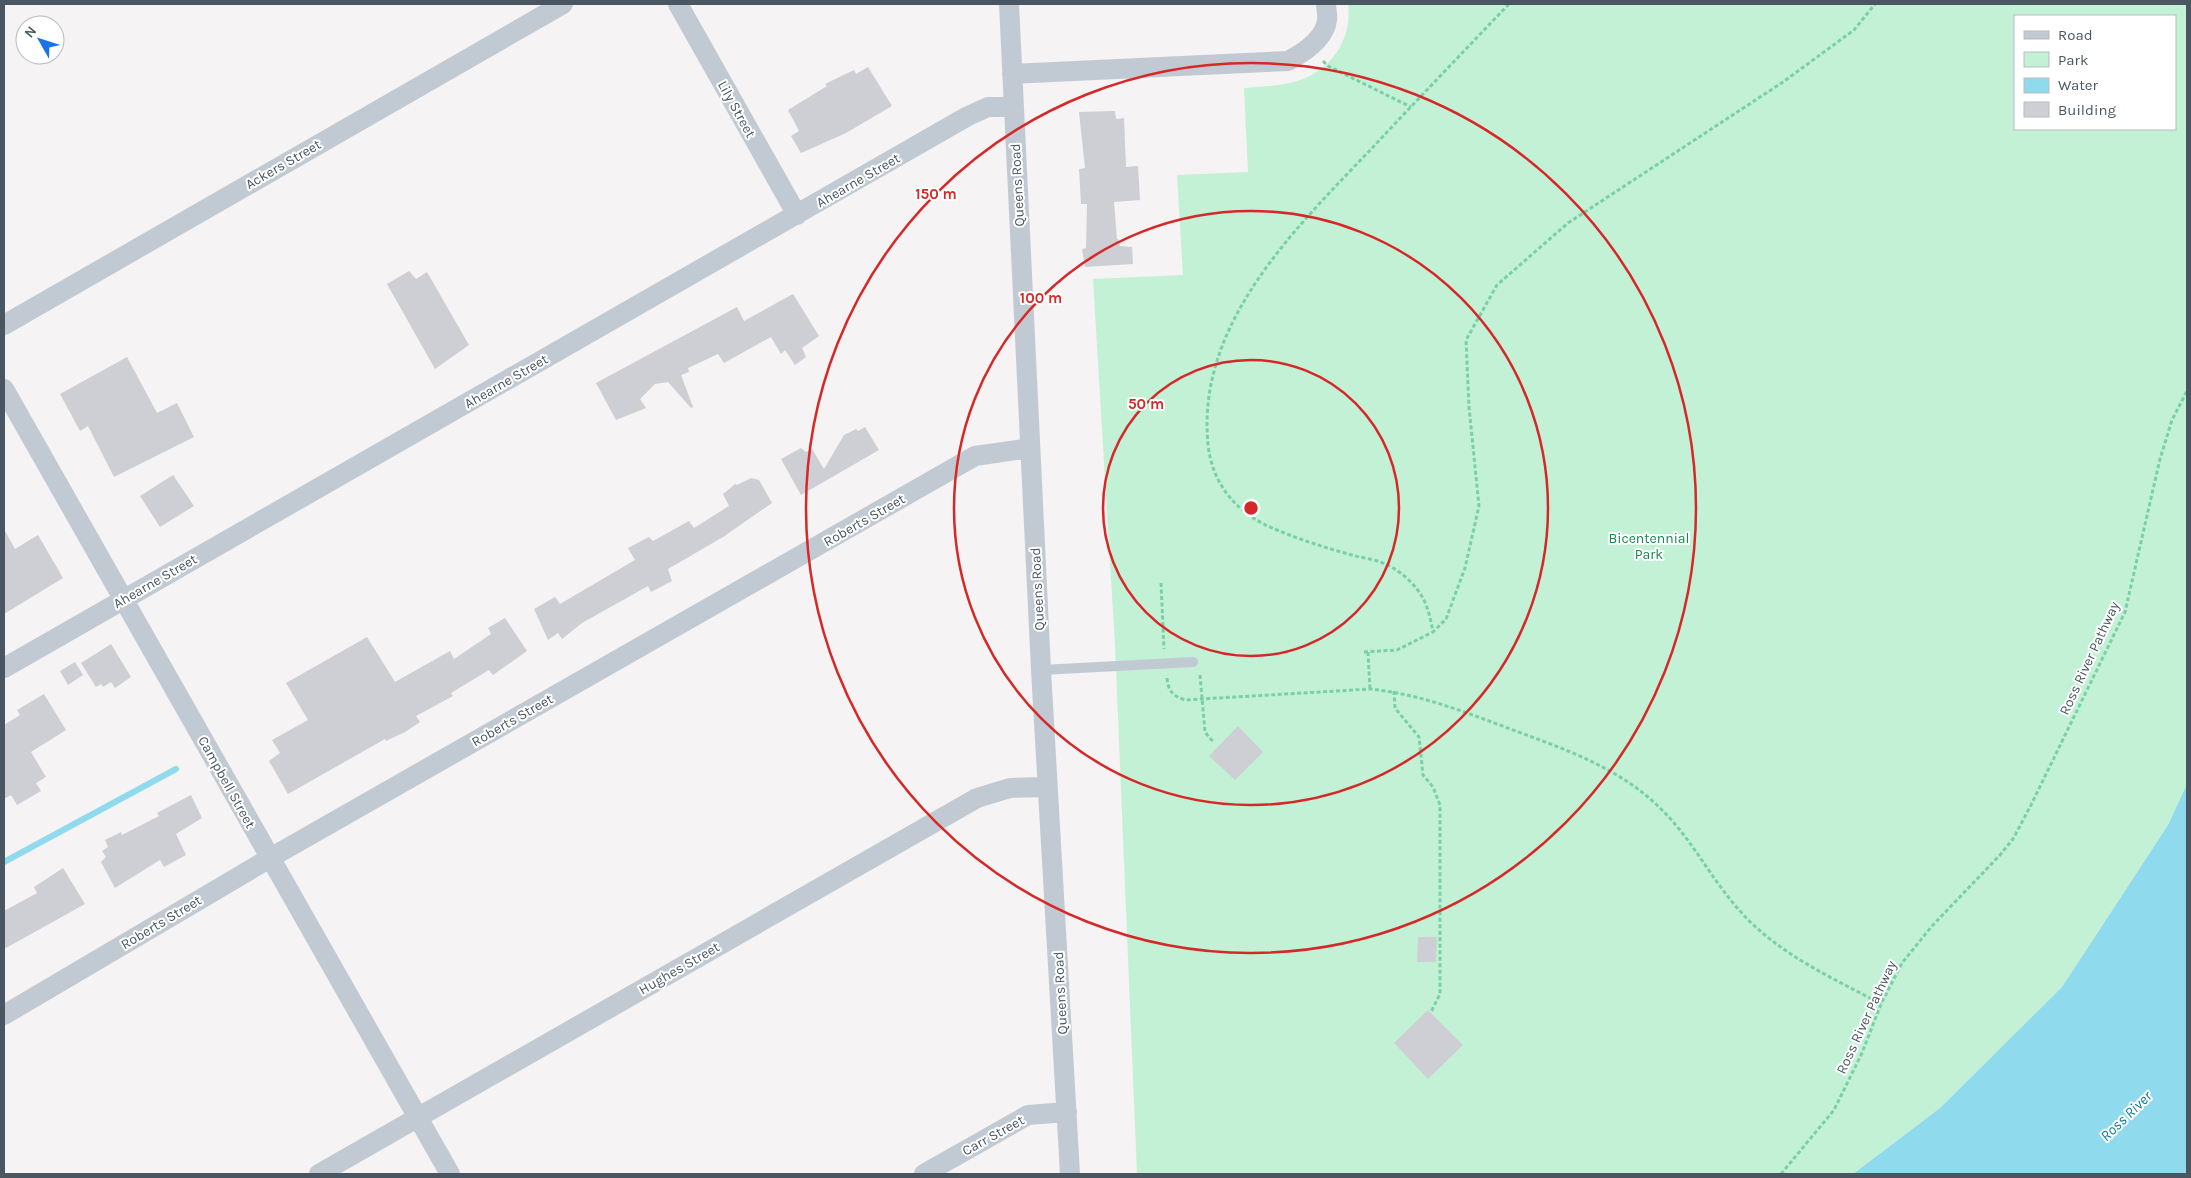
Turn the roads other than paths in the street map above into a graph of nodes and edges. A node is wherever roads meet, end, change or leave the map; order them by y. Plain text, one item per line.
1 (563, 4) edge
2 (678, 4) edge
3 (1009, 4) edge
4 (1326, 4) edge
5 (1012, 74) junction
6 (1013, 107) junction
7 (797, 215) junction
8 (4, 325) edge
9 (4, 389) edge
10 (1030, 448) junction
11 (123, 599) junction
12 (1193, 662) dead end
13 (4, 668) edge
14 (1041, 670) junction
15 (1048, 788) junction
16 (270, 858) junction
17 (4, 1015) edge
18 (1067, 1112) junction
19 (418, 1117) junction
20 (319, 1174) edge
21 (450, 1174) edge
22 (924, 1174) edge
23 (1070, 1174) edge

1 - 8 street, Ackers Street
2 - 7 street, Lily Street
3 - 5 street, Queens Road
4 - 5 street
5 - 6 street, Queens Road
6 - 7 street, Ahearne Street
6 - 10 street, Queens Road
7 - 11 street, Ahearne Street
9 - 11 street, Campbell Street
10 - 14 street, Queens Road
10 - 16 street, Roberts Street
11 - 13 street, Ahearne Street
11 - 16 street, Campbell Street
12 - 14 lane
14 - 15 street, Queens Road
15 - 18 street, Queens Road
15 - 19 street, Hughes Street
16 - 17 street, Roberts Street
16 - 19 street, Campbell Street
18 - 22 street, Carr Street
18 - 23 street, Queens Road
19 - 20 street, Hughes Street
19 - 21 street, Campbell Street

